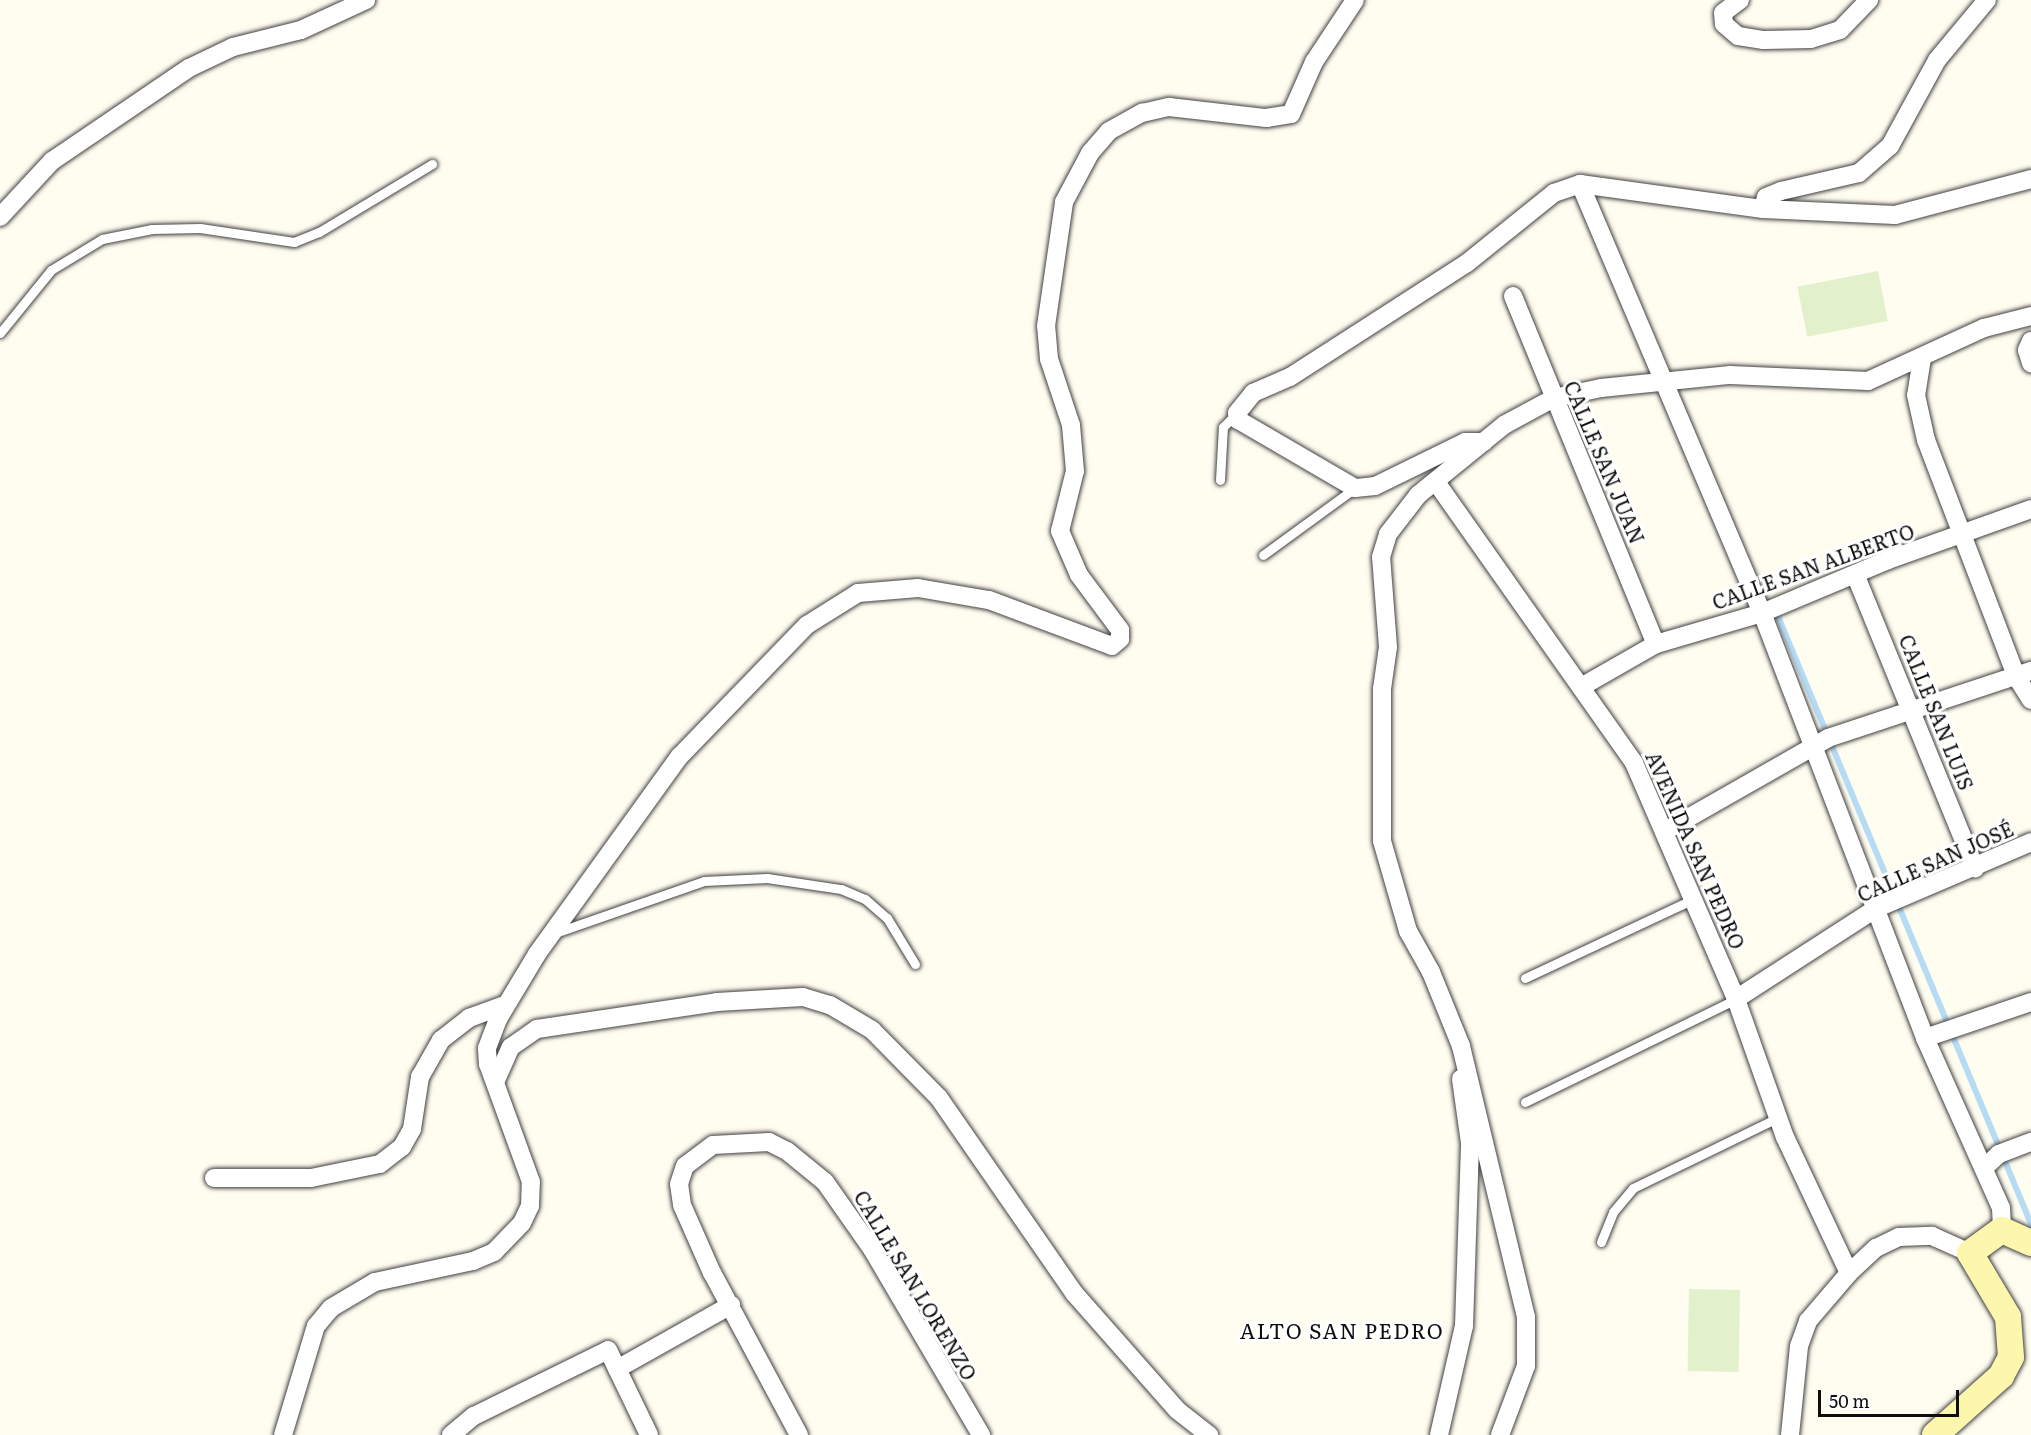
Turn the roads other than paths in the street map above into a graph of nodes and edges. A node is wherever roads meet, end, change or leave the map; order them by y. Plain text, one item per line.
1 (366, 0) edge
2 (1355, 0) edge
3 (1740, 0) edge
4 (1869, 0) edge
5 (1987, 0) edge
6 (432, 164) dead end
7 (2031, 179) edge
8 (1580, 184) junction
9 (1763, 209) junction
10 (0, 217) edge
11 (1513, 296) dead end
12 (2031, 316) edge
13 (0, 333) edge
14 (2031, 341) edge
15 (1922, 358) junction
16 (2031, 363) edge
17 (1662, 380) junction
18 (1554, 398) junction
19 (1237, 413) junction
20 (1484, 442) junction
21 (1220, 480) dead end
22 (1436, 482) junction
23 (1355, 488) junction
24 (2031, 509) edge
25 (1965, 536) junction
26 (1263, 555) dead end
27 (1856, 574) junction
28 (1762, 613) junction
29 (1656, 644) junction
30 (2023, 674) edge
31 (1581, 687) junction
32 (2031, 700) edge
33 (1913, 709) junction
34 (1814, 744) junction
35 (1667, 830) junction
36 (2031, 842) edge
37 (1975, 868) junction
38 (1695, 899) junction
39 (1875, 909) junction
40 (552, 934) junction
41 (915, 964) dead end
42 (1525, 978) dead end
43 (1736, 999) junction
44 (2031, 1002) edge
45 (505, 1005) junction
46 (1925, 1038) junction
47 (1461, 1046) junction
48 (496, 1080) junction
49 (1525, 1102) dead end
50 (1779, 1118) junction
51 (2031, 1142) edge
52 (1985, 1167) junction
53 (214, 1178) dead end
54 (2002, 1230) junction
55 (1601, 1242) dead end
56 (2031, 1243) edge
57 (1970, 1253) junction
58 (1849, 1273) junction
59 (731, 1305) junction
60 (617, 1369) junction
61 (1795, 1434) edge
62 (282, 1435) edge
63 (452, 1435) edge
64 (649, 1435) edge
65 (799, 1435) edge
66 (981, 1435) edge
67 (1209, 1435) edge
68 (1438, 1435) edge
69 (1500, 1435) edge
70 (1935, 1435) edge

1 - 10 street
2 - 40 street
3 - 4 street
5 - 9 street
6 - 13 lane
7 - 9 street
8 - 9 street
8 - 17 street
8 - 19 street
11 - 18 street, CALLE SAN JUAN
12 - 15 street
14 - 16 street
15 - 17 street
15 - 25 street
17 - 18 street
17 - 28 street
18 - 20 street
18 - 29 street, CALLE SAN JUAN
19 - 21 lane
19 - 23 street
20 - 22 street
20 - 23 street
22 - 31 street, AVENIDA SAN PEDRO
22 - 47 street
23 - 26 lane
24 - 25 street, CALLE SAN ALBERTO
25 - 27 street, CALLE SAN ALBERTO
25 - 30 street
27 - 28 street, CALLE SAN ALBERTO
27 - 33 street, CALLE SAN LUIS
28 - 29 street, CALLE SAN ALBERTO
28 - 34 street
29 - 31 street, CALLE SAN ALBERTO
30 - 32 street
30 - 33 street
31 - 35 street, AVENIDA SAN PEDRO
33 - 34 street
33 - 37 street, CALLE SAN LUIS
34 - 35 street
34 - 39 street
35 - 38 street, AVENIDA SAN PEDRO
36 - 37 street, CALLE SAN JOSÉ
37 - 39 street, CALLE SAN JOSÉ
38 - 42 lane
38 - 43 street, AVENIDA SAN PEDRO
39 - 43 street, CALLE SAN JOSÉ
39 - 46 street
40 - 41 lane
40 - 45 street
43 - 49 lane
43 - 50 street, AVENIDA SAN PEDRO
44 - 46 street
45 - 48 street
45 - 53 street
46 - 52 street
47 - 68 street
47 - 69 street
48 - 62 street
48 - 67 street
50 - 55 lane
50 - 58 street, AVENIDA SAN PEDRO
51 - 52 street
52 - 54 street
54 - 56 main road
54 - 57 main road
57 - 58 street
57 - 70 main road
58 - 61 street
59 - 60 street
59 - 65 street, CALLE SAN LORENZO
59 - 66 street, CALLE SAN LORENZO
60 - 63 street
60 - 64 street

